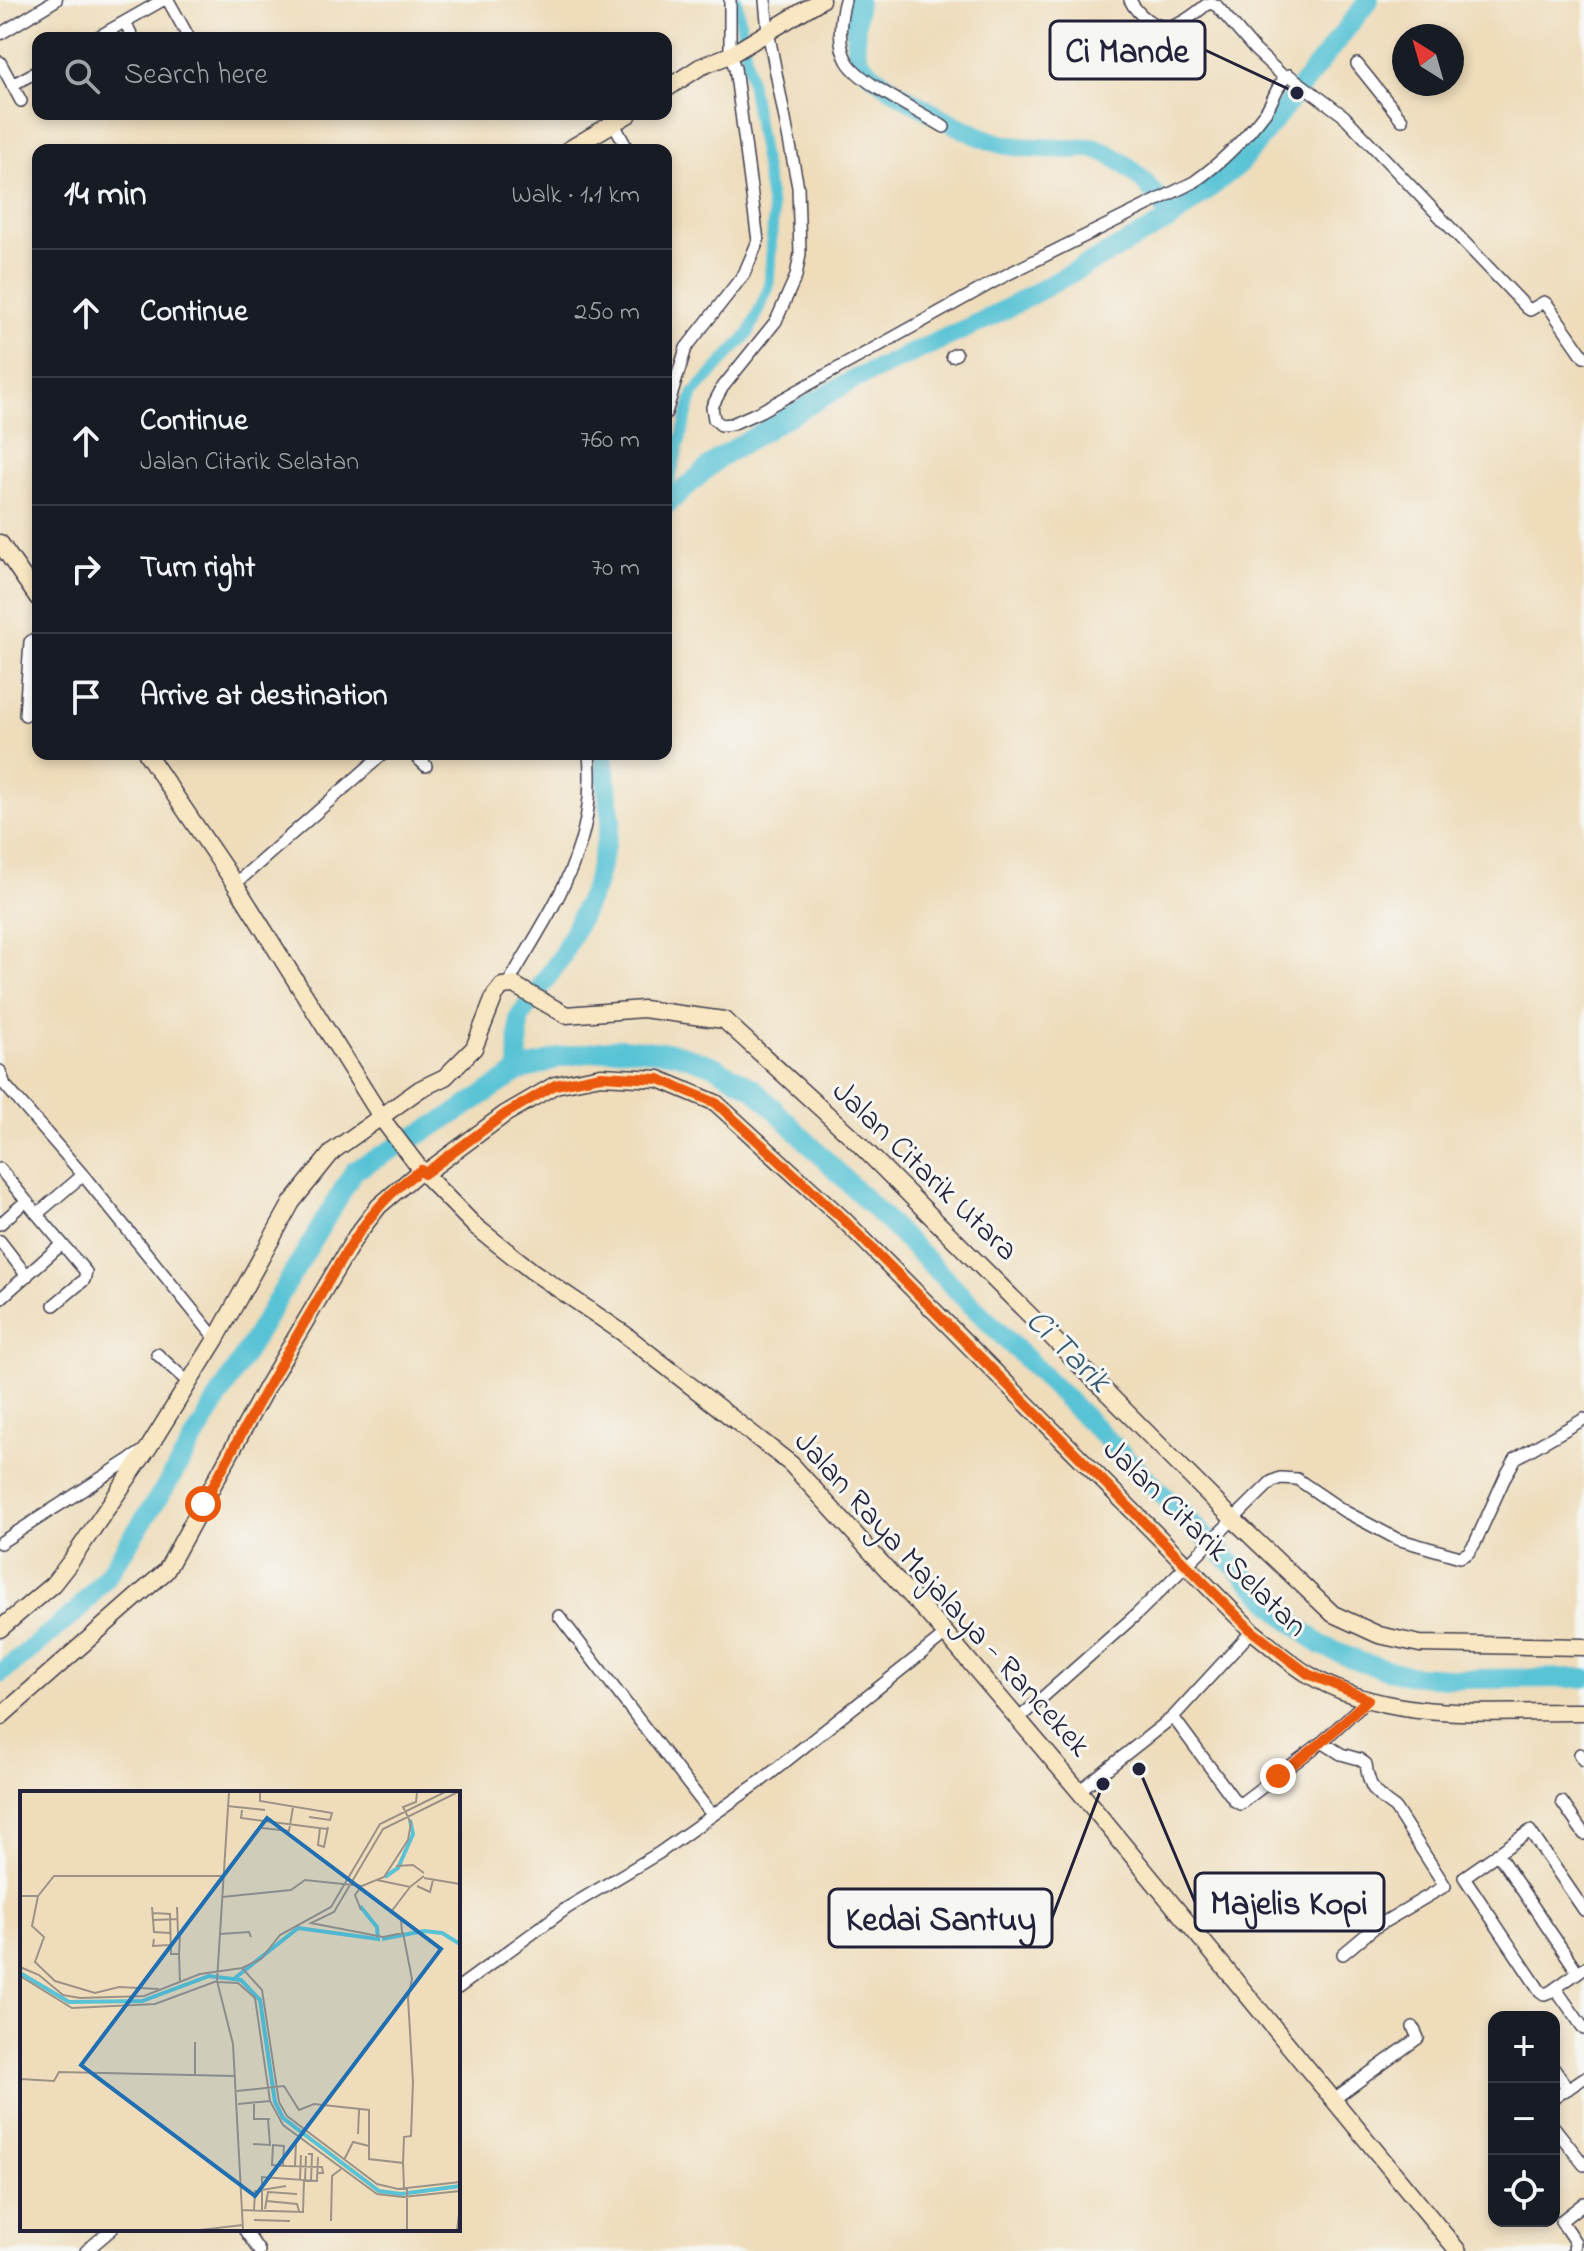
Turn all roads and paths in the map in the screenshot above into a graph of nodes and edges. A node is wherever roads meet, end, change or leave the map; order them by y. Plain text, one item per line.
1 (56, 0) edge
2 (166, 0) edge
3 (730, 0) edge
4 (765, 0) edge
5 (821, 0) edge
6 (845, 0) edge
7 (1130, 0) edge
8 (125, 22) junction
9 (107, 32) edge
10 (130, 32) edge
11 (185, 32) edge
12 (765, 32) junction
13 (0, 34) edge
14 (731, 54) junction
15 (0, 62) edge
16 (1357, 64) dead end
17 (32, 74) edge
18 (1289, 77) junction
19 (12, 85) junction
20 (672, 85) edge
21 (21, 101) dead end
22 (620, 120) edge
23 (1402, 120) dead end
24 (614, 124) junction
25 (944, 127) dead end
26 (579, 144) edge
27 (625, 144) edge
28 (1584, 357) edge
29 (672, 394) edge
30 (0, 543) edge
31 (32, 589) edge
32 (32, 640) edge
33 (25, 715) dead end
34 (151, 760) edge
35 (376, 760) edge
36 (420, 760) edge
37 (589, 760) edge
38 (426, 766) dead end
39 (235, 884) junction
40 (511, 984) junction
41 (0, 1074) edge
42 (383, 1120) junction
43 (419, 1167) junction
44 (0, 1169) edge
45 (83, 1175) junction
46 (26, 1201) junction
47 (37, 1214) junction
48 (0, 1224) edge
49 (0, 1241) edge
50 (62, 1244) junction
51 (27, 1276) junction
52 (0, 1299) edge
53 (54, 1305) dead end
54 (216, 1339) junction
55 (157, 1354) dead end
56 (189, 1383) junction
57 (1584, 1419) edge
58 (149, 1447) junction
59 (1232, 1520) junction
60 (0, 1543) edge
61 (1189, 1564) junction
62 (559, 1616) dead end
63 (0, 1629) edge
64 (1252, 1631) junction
65 (946, 1634) junction
66 (1584, 1647) edge
67 (1368, 1699) junction
68 (1584, 1712) edge
69 (0, 1717) edge
70 (1173, 1717) junction
71 (1017, 1720) junction
72 (1322, 1742) junction
73 (1079, 1791) junction
74 (1562, 1802) dead end
75 (712, 1815) junction
76 (1584, 1834) edge
77 (1497, 1853) junction
78 (1584, 1910) edge
79 (1343, 1954) dead end
80 (1580, 1970) edge
81 (460, 1987) edge
82 (1556, 1989) junction
83 (1413, 2027) dead end
84 (1584, 2029) edge
85 (1560, 2078) edge
86 (1584, 2078) edge
87 (1568, 2089) junction
88 (1560, 2094) edge
89 (1334, 2099) junction
90 (1560, 2135) edge
91 (1584, 2165) edge
92 (1584, 2203) edge
93 (110, 2231) edge
94 (245, 2231) edge
95 (86, 2251) edge
96 (259, 2251) edge
97 (1458, 2251) edge
98 (1574, 2251) edge

1 - 13 street
2 - 8 street
2 - 11 street
3 - 14 street
4 - 12 street
5 - 12 street
6 - 25 street
7 - 18 street
8 - 9 street
8 - 10 street
12 - 14 street
12 - 18 street
14 - 20 street
14 - 29 street
15 - 19 street
16 - 23 street
17 - 19 street
18 - 28 street
19 - 21 street
22 - 24 street
24 - 26 street
24 - 27 street
30 - 31 street
32 - 33 street
34 - 39 street, Jalan Raya Majalaya - Rancekek
35 - 39 street
36 - 38 street
37 - 40 street
39 - 42 street, Jalan Raya Majalaya - Rancekek
40 - 42 street
40 - 59 street, Jalan Citarik Utara
41 - 45 street
42 - 43 street, Jalan Raya Majalaya - Rancekek
42 - 54 street
43 - 61 street, Jalan Citarik Selatan
43 - 65 street, Jalan Raya Majalaya - Rancekek
43 - 69 street, Jalan Citarik Selatan
44 - 46 street
45 - 47 street
45 - 54 street
46 - 47 street
46 - 48 street
47 - 50 street
49 - 51 street
50 - 51 street
50 - 53 street
51 - 52 street
54 - 56 street
55 - 56 street
56 - 58 street
57 - 59 street
58 - 60 street
58 - 63 street
59 - 61 street
59 - 66 street, Jalan Citarik Utara
61 - 64 street, Jalan Citarik Selatan
61 - 71 street
62 - 75 street
64 - 67 street, Jalan Citarik Selatan
64 - 70 street
65 - 71 street, Jalan Raya Majalaya - Rancekek
65 - 75 street
67 - 68 street, Jalan Citarik Selatan
67 - 72 street
70 - 72 street
70 - 73 street
71 - 73 street, Jalan Raya Majalaya - Rancekek
72 - 79 street
73 - 89 street, Jalan Raya Majalaya - Rancekek
74 - 76 street
75 - 81 street
77 - 78 street
77 - 80 street
77 - 82 street
80 - 82 street
82 - 84 street
83 - 89 street
85 - 87 street
86 - 87 street
87 - 88 street
89 - 97 street, Jalan Raya Majalaya - Rancekek
90 - 91 street
92 - 98 street
93 - 95 street
94 - 96 street

